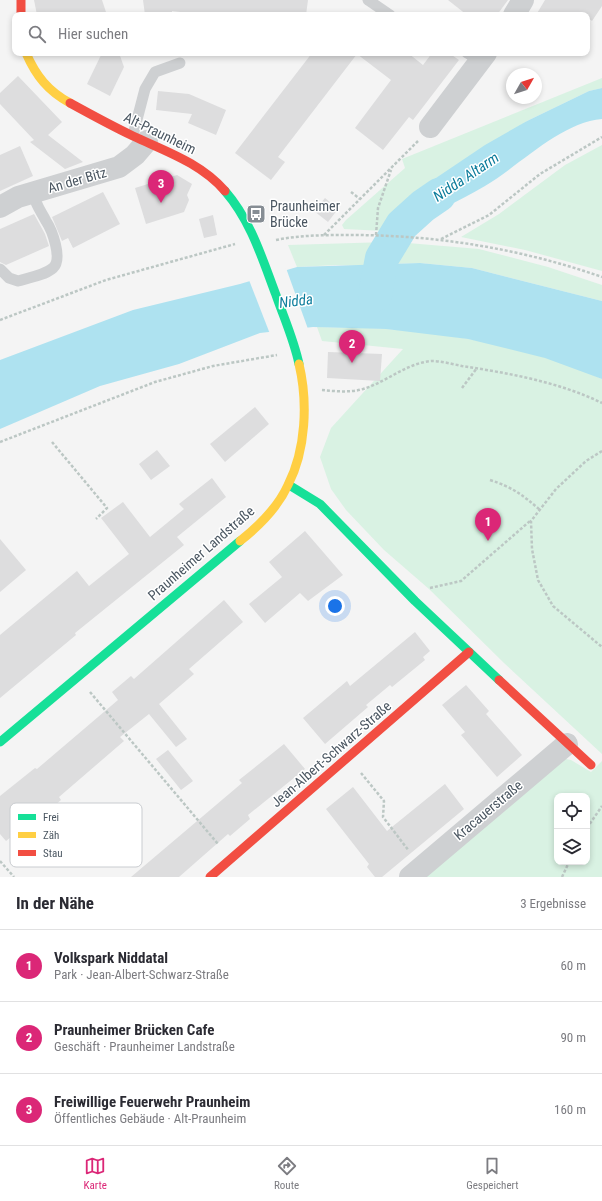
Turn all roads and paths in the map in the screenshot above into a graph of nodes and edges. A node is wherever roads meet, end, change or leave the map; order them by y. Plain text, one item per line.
1 (21, 0) edge
2 (368, 0) edge
3 (21, 12) edge
4 (386, 12) edge
5 (27, 56) edge
6 (477, 56) edge
7 (180, 62) dead end
8 (430, 127) joint
9 (602, 137) edge
10 (140, 138) junction
11 (392, 168) junction
12 (34, 192) junction
13 (351, 192) dead end
14 (360, 198) junction
15 (0, 207) edge
16 (324, 235) junction
17 (376, 235) junction
18 (272, 240) dead end
19 (439, 240) junction
20 (240, 243) dead end
21 (263, 257) joint
22 (0, 269) edge
23 (602, 277) edge
24 (0, 320) edge
25 (282, 354) dead end
26 (478, 368) junction
27 (462, 388) dead end
28 (318, 390) dead end
29 (602, 403) edge
30 (0, 442) edge
31 (52, 442) dead end
32 (602, 452) edge
33 (490, 480) dead end
34 (289, 485) junction
35 (540, 510) junction
36 (96, 519) dead end
37 (531, 521) junction
38 (429, 589) dead end
39 (602, 646) edge
40 (469, 652) junction
41 (88, 690) dead end
42 (0, 742) edge
43 (567, 744) junction
44 (349, 756) junction
45 (591, 765) dead end
46 (602, 806) edge
47 (590, 824) edge
48 (231, 860) junction
49 (0, 861) edge
50 (568, 865) edge
51 (416, 872) edge
52 (14, 877) edge
53 (210, 877) edge
54 (562, 877) edge

1 - 3 main road
2 - 4 lane
5 - 10 main road, Alt-Praunheim
6 - 8 street
7 - 10 lane
8 - 11 path
9 - 19 path
10 - 12 street, An der Bitz
10 - 21 main road, Alt-Praunheim
11 - 14 path
11 - 17 path
12 - 15 street, An der Bitz
12 - 22 lane
13 - 14 path
14 - 16 path
16 - 17 path
16 - 18 path
17 - 19 path
19 - 23 path
20 - 24 path
21 - 34 main road, Praunheimer Landstraße
25 - 30 path
26 - 27 path
26 - 28 path
26 - 29 path
31 - 36 path
32 - 35 path
33 - 35 path
34 - 40 main road
34 - 42 main road, Praunheimer Landstraße
35 - 37 path
37 - 38 path
37 - 39 path
40 - 43 main road
40 - 44 main road, Jean-Albert-Schwarz-Straße
41 - 48 path
43 - 45 main road
43 - 51 street, Kracauerstraße
44 - 48 main road, Jean-Albert-Schwarz-Straße
44 - 51 path
46 - 47 path
48 - 53 main road, Jean-Albert-Schwarz-Straße
49 - 52 path
50 - 54 path

